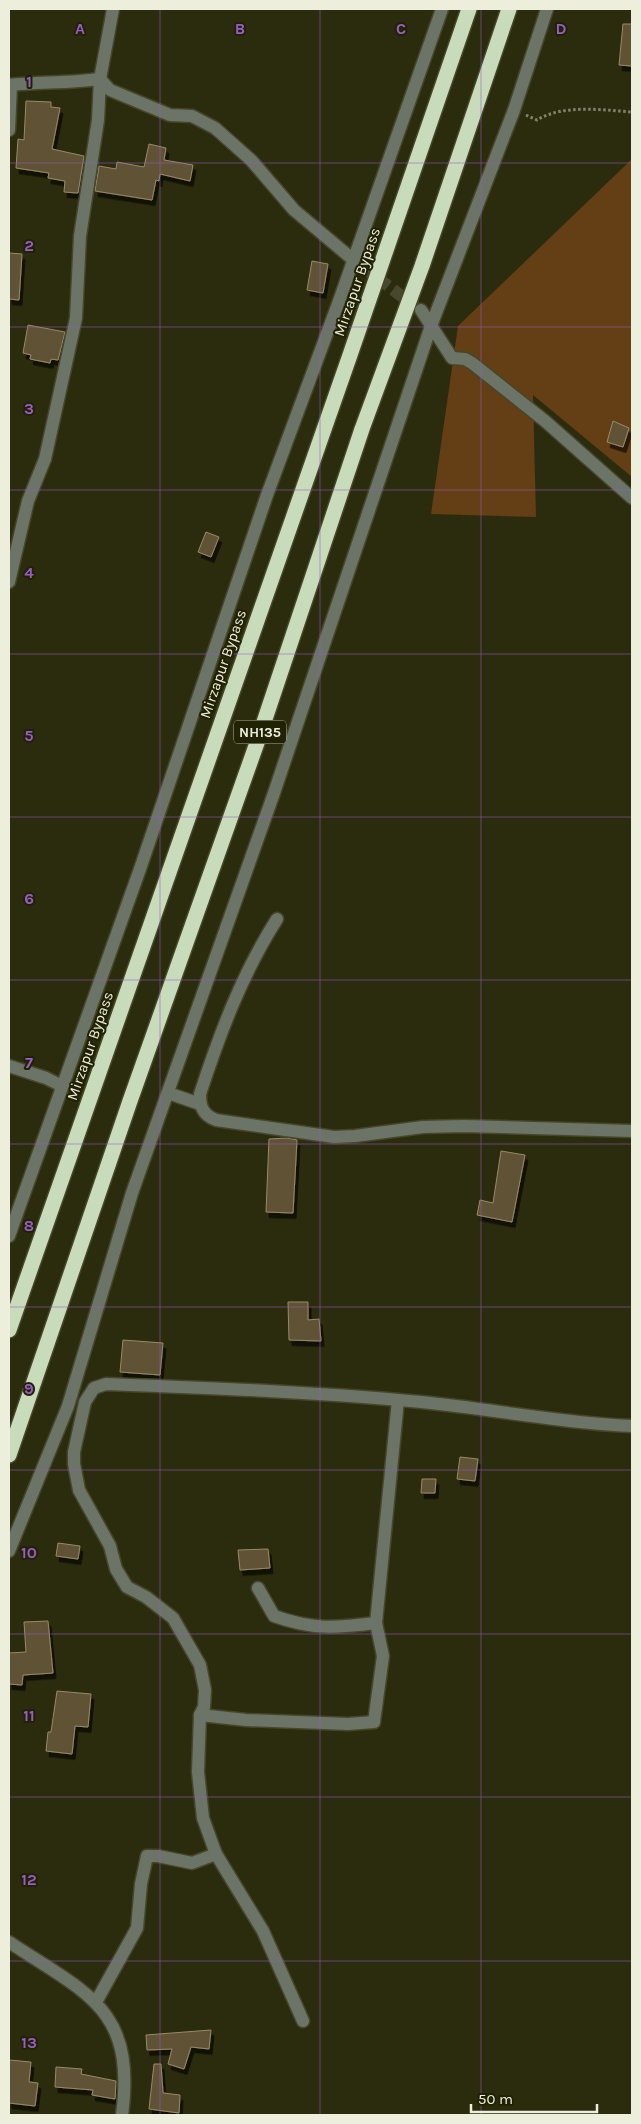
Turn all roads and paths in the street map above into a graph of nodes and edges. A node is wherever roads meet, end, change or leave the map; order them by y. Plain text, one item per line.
1 (113, 9) edge
2 (442, 9) edge
3 (469, 9) edge
4 (509, 9) edge
5 (547, 9) edge
6 (100, 79) junction
7 (10, 85) edge
8 (514, 110) junction
9 (632, 112) edge
10 (9, 130) edge
11 (350, 257) tunnel mouth
12 (421, 310) tunnel mouth
13 (431, 326) junction
14 (632, 498) edge
15 (9, 582) edge
16 (277, 918) dead end
17 (9, 1066) edge
18 (62, 1086) junction
19 (168, 1092) junction
20 (200, 1104) junction
21 (632, 1131) edge
22 (9, 1236) edge
23 (9, 1330) edge
24 (398, 1400) junction
25 (632, 1426) edge
26 (9, 1455) edge
27 (9, 1551) edge
28 (258, 1588) dead end
29 (376, 1623) junction
30 (200, 1716) junction
31 (216, 1854) junction
32 (9, 1942) edge
33 (96, 2002) junction
34 (303, 2020) dead end
35 (122, 2115) edge

1 - 6 street
2 - 18 street
3 - 23 highway, Mirzapur Bypass / NH135
4 - 26 highway, NH135
5 - 8 street
6 - 7 street
6 - 11 street
6 - 15 street
7 - 10 street
8 - 9 path
8 - 13 street
12 - 13 street
13 - 14 street
13 - 19 street
16 - 20 street
17 - 18 street
18 - 22 street
19 - 20 street
19 - 27 street
20 - 21 street
24 - 25 street
24 - 29 street
24 - 30 street
28 - 29 street
29 - 30 street
30 - 31 street
31 - 33 street
31 - 34 street
32 - 33 street
33 - 35 street

